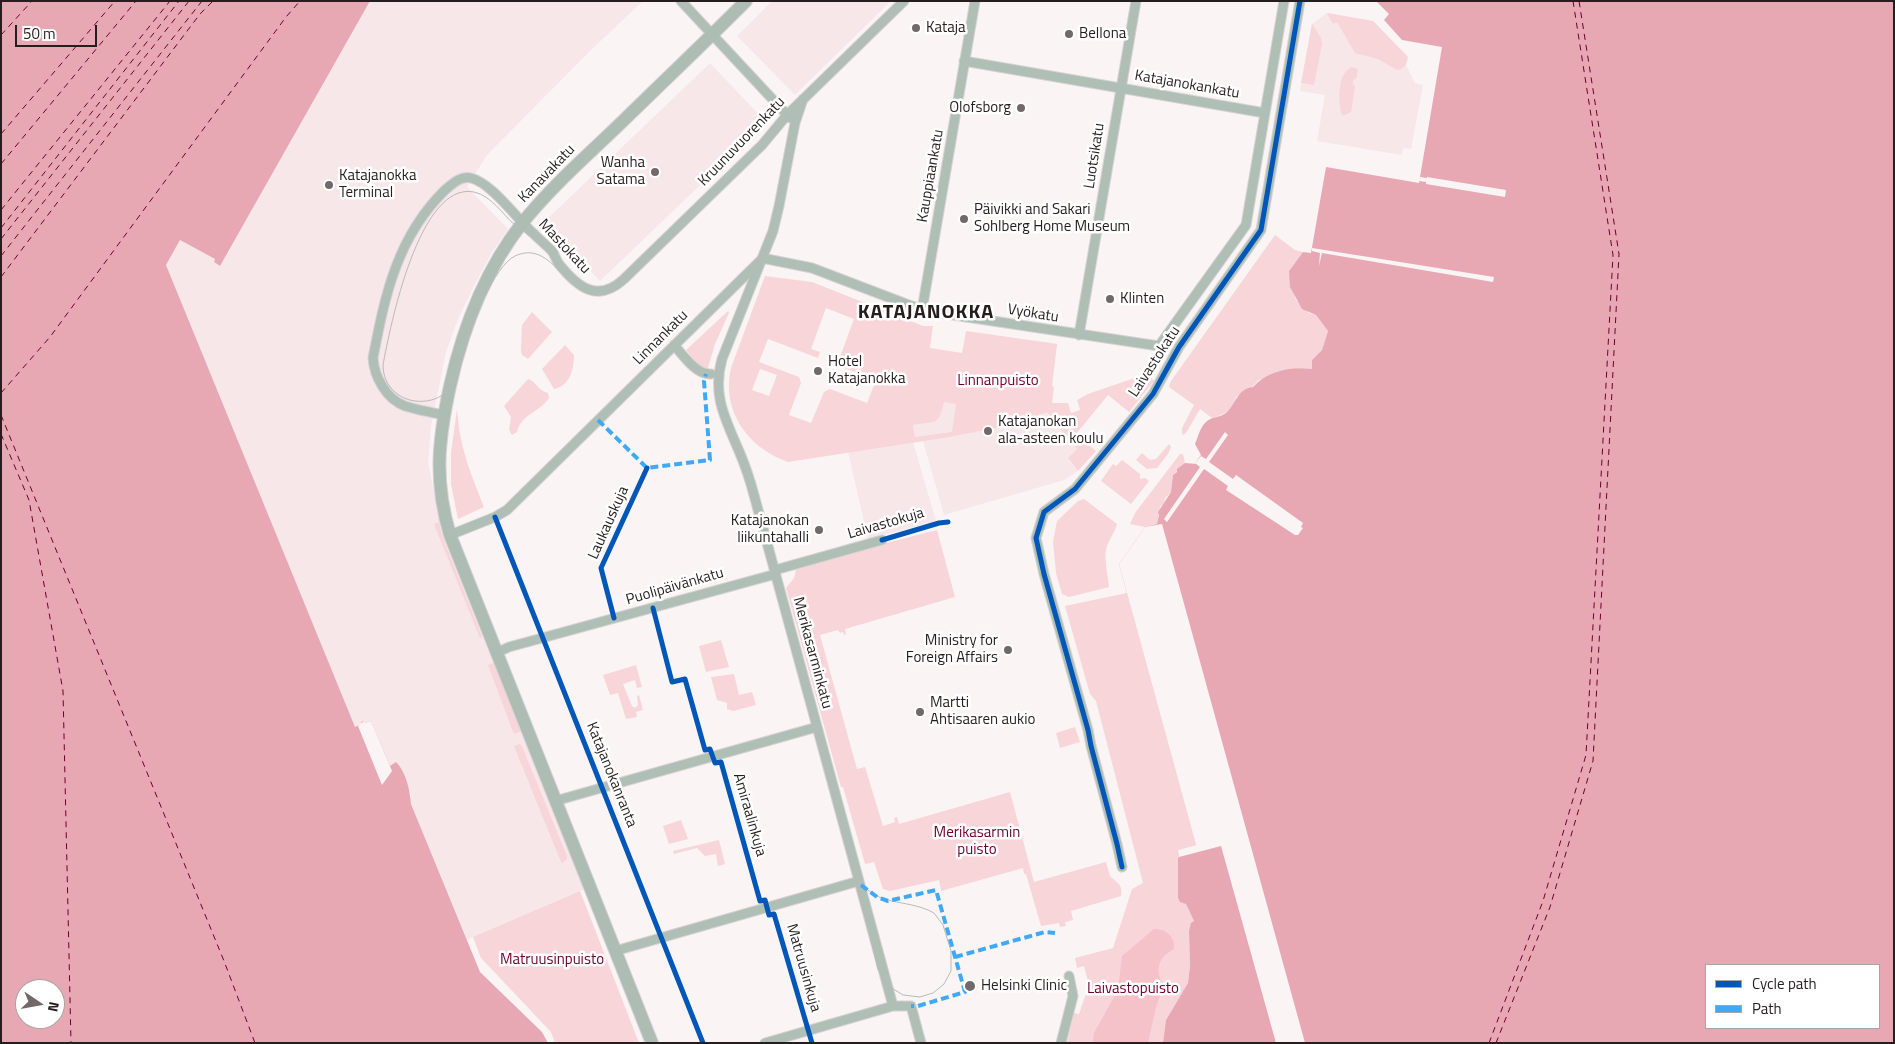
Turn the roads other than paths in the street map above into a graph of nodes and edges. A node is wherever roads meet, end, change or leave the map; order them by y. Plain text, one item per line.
1 (681, 1) edge
2 (746, 1) edge
3 (904, 1) edge
4 (975, 1) edge
5 (1136, 1) edge
6 (1284, 1) edge
7 (1300, 1) edge
8 (711, 35) junction
9 (964, 61) junction
10 (1121, 88) junction
11 (803, 99) junction
12 (1265, 113) junction
13 (787, 115) junction
14 (795, 123) junction
15 (523, 223) junction
16 (762, 258) junction
17 (595, 291) joint
18 (922, 310) junction
19 (1079, 335) junction
20 (674, 346) junction
21 (1159, 346) joint
22 (710, 374) dead end
23 (444, 415) junction
24 (450, 535) junction
25 (882, 540) dead end
26 (775, 572) junction
27 (496, 653) junction
28 (817, 727) junction
29 (555, 800) junction
30 (1122, 867) dead end
31 (860, 881) junction
32 (615, 951) junction
33 (1069, 976) dead end
34 (893, 1006) junction
35 (652, 1043) edge
36 (765, 1043) edge
37 (921, 1043) edge
38 (1061, 1043) edge

1 - 8 street
2 - 8 main road, Kanavakatu
3 - 11 street, Kruunuvuorenkatu
4 - 9 street, Kauppiaankatu
5 - 10 street, Luotsikatu
6 - 12 street, Laivastokatu
7 - 30 street, Laivastokatu
8 - 13 street
8 - 15 main road, Kanavakatu
9 - 10 street, Katajanokankatu
9 - 18 street, Kauppiaankatu
10 - 12 street, Katajanokankatu
10 - 19 street, Luotsikatu
11 - 13 street, Kruunuvuorenkatu
11 - 14 street, Linnankatu
12 - 21 street, Laivastokatu
13 - 14 street
13 - 17 street, Kruunuvuorenkatu
14 - 16 street, Linnankatu
15 - 17 street, Mastokatu
15 - 23 main road, Kanavakatu
15 - 23 street, Mastokatu
16 - 18 street, Vyökatu
16 - 20 street, Linnankatu
16 - 26 street, Merikasarminkatu
18 - 19 street, Vyökatu
19 - 21 street, Vyökatu
20 - 22 street
20 - 24 street, Linnankatu
23 - 24 main road
24 - 27 main road
25 - 26 street, Laivastokuja
26 - 27 street, Puolipäivänkatu
26 - 28 street, Merikasarminkatu
27 - 29 main road
28 - 29 street
28 - 31 street, Merikasarminkatu
29 - 32 main road
31 - 32 street
31 - 34 street, Merikasarminkatu
32 - 35 main road
33 - 38 street
34 - 36 street
34 - 37 street

